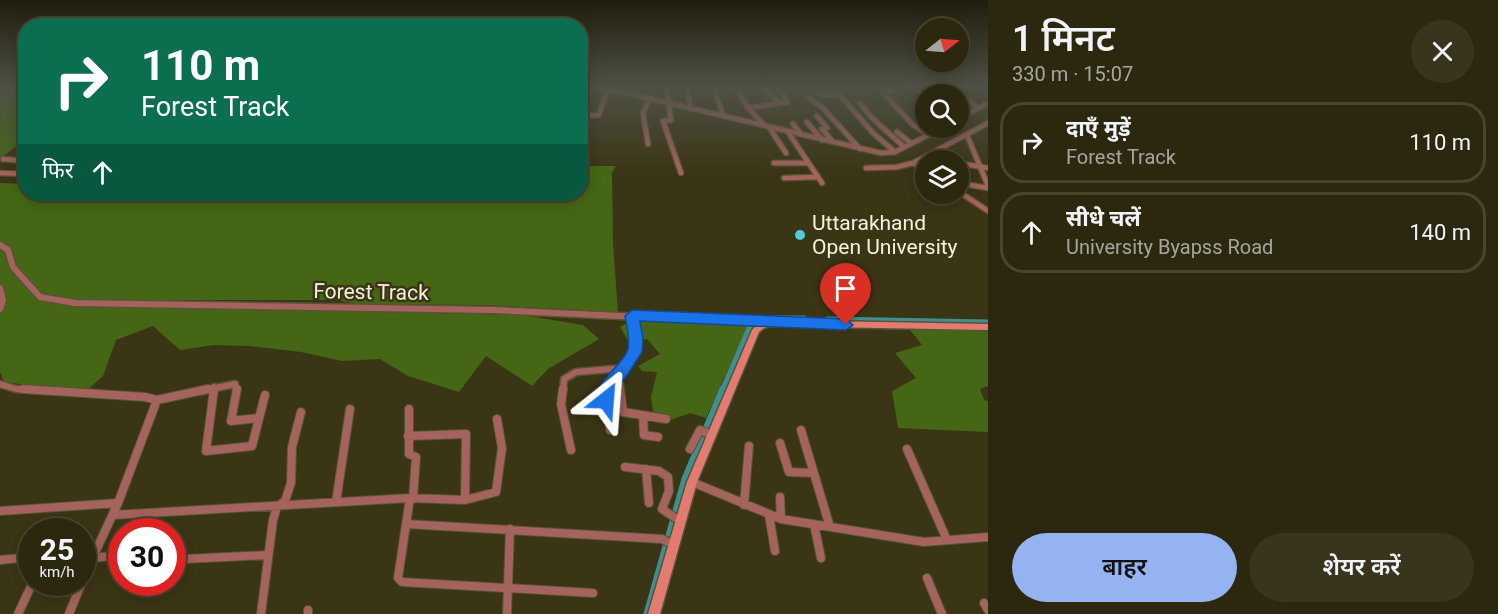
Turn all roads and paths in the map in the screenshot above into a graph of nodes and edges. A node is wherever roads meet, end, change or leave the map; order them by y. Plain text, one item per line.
1 (643, 116) edge
2 (670, 116) edge
3 (723, 116) edge
4 (756, 116) edge
5 (817, 116) dead end
6 (830, 116) edge
7 (858, 116) edge
8 (870, 116) edge
9 (807, 123) dead end
10 (988, 123) edge
11 (793, 124) dead end
12 (767, 126) junction
13 (788, 132) junction
14 (897, 132) dead end
15 (801, 134) junction
16 (969, 134) edge
17 (920, 138) edge
18 (961, 138) edge
19 (968, 138) edge
20 (822, 140) junction
21 (833, 142) junction
22 (911, 143) junction
23 (648, 144) dead end
24 (904, 147) junction
25 (860, 148) junction
26 (938, 150) edge
27 (895, 152) junction
28 (786, 153) dead end
29 (3, 159) dead end
30 (18, 160) edge
31 (774, 163) dead end
32 (808, 163) junction
33 (913, 163) edge
34 (969, 164) edge
35 (981, 166) junction
36 (866, 168) dead end
37 (988, 168) edge
38 (681, 172) dead end
39 (0, 173) edge
40 (18, 174) edge
41 (818, 177) junction
42 (784, 178) dead end
43 (822, 183) dead end
44 (969, 184) edge
45 (988, 187) edge
46 (969, 198) edge
47 (988, 211) edge
48 (0, 244) edge
49 (0, 288) edge
50 (0, 309) edge
51 (632, 316) junction
52 (770, 323) junction
53 (988, 327) edge
54 (624, 368) junction
55 (619, 376) junction
56 (0, 384) edge
57 (214, 387) junction
58 (265, 395) dead end
59 (157, 400) junction
60 (350, 409) dead end
61 (410, 409) dead end
62 (301, 412) dead end
63 (643, 416) junction
64 (259, 418) junction
65 (497, 419) dead end
66 (666, 419) dead end
67 (610, 430) dead end
68 (801, 430) dead end
69 (708, 433) junction
70 (408, 436) junction
71 (658, 437) dead end
72 (780, 442) dead end
73 (749, 446) dead end
74 (690, 448) dead end
75 (907, 449) dead end
76 (571, 450) dead end
77 (625, 467) dead end
78 (646, 469) junction
79 (814, 473) junction
80 (692, 482) junction
81 (780, 497) dead end
82 (411, 499) junction
83 (465, 500) junction
84 (336, 502) junction
85 (118, 503) junction
86 (649, 503) dead end
87 (744, 505) junction
88 (277, 507) junction
89 (0, 511) edge
90 (113, 515) junction
91 (769, 516) junction
92 (676, 519) junction
93 (782, 519) junction
94 (406, 524) junction
95 (814, 524) junction
96 (830, 527) junction
97 (510, 529) junction
98 (988, 537) edge
99 (946, 540) junction
100 (669, 542) junction
101 (98, 546) joint
102 (96, 550) edge
103 (775, 551) dead end
104 (267, 555) junction
105 (18, 558) edge
106 (821, 558) dead end
107 (186, 559) edge
108 (0, 560) edge
109 (927, 578) dead end
110 (507, 587) junction
111 (592, 593) dead end
112 (26, 596) edge
113 (76, 596) edge
114 (18, 614) edge
115 (69, 614) edge
116 (261, 614) edge
117 (507, 614) edge
118 (654, 614) edge
119 (942, 614) edge

1 - 23 street
2 - 38 street
3 - 12 street
4 - 12 street
5 - 21 street
6 - 25 street
7 - 27 street
8 - 24 street
9 - 20 street
10 - 16 street
11 - 15 street
12 - 13 street
12 - 28 street
13 - 15 street
13 - 32 street
14 - 22 street
15 - 20 street
17 - 22 street
18 - 26 street
19 - 35 street
20 - 21 street
21 - 25 street
22 - 24 street
24 - 27 street
25 - 27 street
29 - 30 street
31 - 32 street
32 - 41 street
33 - 36 street
34 - 35 street
35 - 37 street
35 - 45 street
39 - 40 street
41 - 42 street
41 - 43 street
44 - 45 street
46 - 47 street
48 - 51 street, Forest Track
49 - 50 street
51 - 52 street, Forest Track
51 - 54 street
52 - 53 main road
52 - 69 main road
54 - 55 street
54 - 76 street
55 - 63 street
55 - 67 street
56 - 59 street
57 - 59 street
57 - 64 street
57 - 64 street
58 - 64 street
59 - 85 street
60 - 84 street
61 - 70 street
62 - 88 street
63 - 66 street
63 - 71 street
65 - 83 street
68 - 79 street
69 - 74 street
69 - 80 main road
70 - 82 street
70 - 83 street
72 - 79 street
73 - 87 street
75 - 99 street
77 - 78 street
78 - 86 street
78 - 92 street
79 - 96 street
80 - 87 street
80 - 92 main road
81 - 93 street
82 - 83 street
82 - 84 street
82 - 94 street
84 - 88 street
85 - 89 street
85 - 90 street
87 - 91 street
88 - 90 street
88 - 104 street
90 - 101 street
91 - 93 street
91 - 103 street
92 - 100 main road
93 - 95 street
94 - 97 street
94 - 110 street
95 - 96 street
95 - 106 street
96 - 99 street
97 - 100 street
97 - 110 street
98 - 99 street
100 - 118 main road
101 - 102 street
104 - 107 street
104 - 116 street
105 - 108 street
109 - 119 street
110 - 111 street
110 - 117 street
112 - 114 street
113 - 115 street

